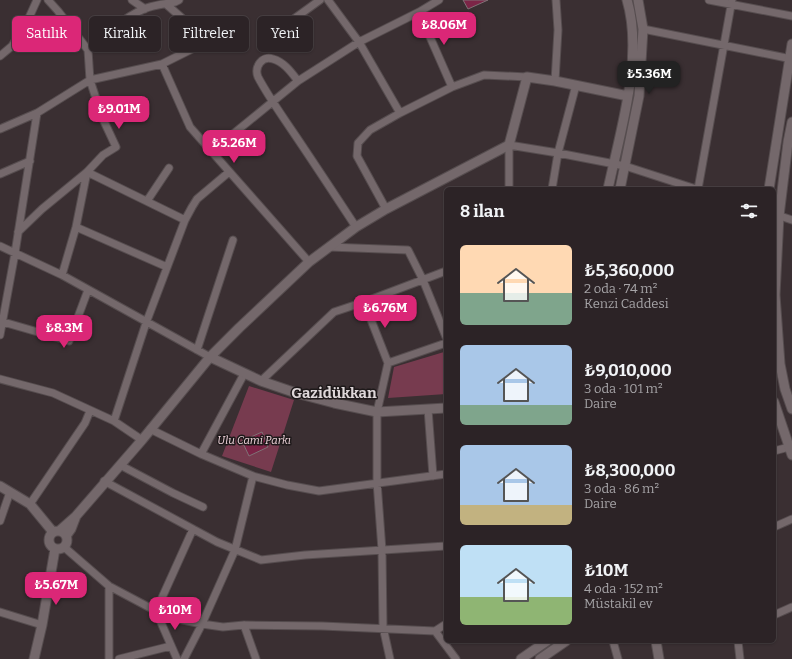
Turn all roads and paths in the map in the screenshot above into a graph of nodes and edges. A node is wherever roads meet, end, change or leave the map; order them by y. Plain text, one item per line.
1 (36, 0) edge
2 (48, 0) edge
3 (132, 0) edge
4 (179, 0) edge
5 (320, 0) edge
6 (328, 0) edge
7 (439, 0) edge
8 (556, 0) edge
9 (627, 0) edge
10 (638, 0) edge
11 (709, 0) edge
12 (732, 2) edge
13 (166, 4) junction
14 (145, 9) junction
15 (419, 12) junction
16 (179, 16) edge
17 (298, 16) edge
18 (792, 16) edge
19 (643, 30) junction
20 (359, 42) junction
21 (792, 44) edge
22 (724, 46) junction
23 (88, 50) junction
24 (187, 52) edge
25 (0, 56) edge
26 (791, 58) edge
27 (162, 64) junction
28 (527, 77) junction
29 (90, 80) junction
30 (555, 80) junction
31 (298, 81) junction
32 (576, 85) junction
33 (452, 87) junction
34 (628, 96) junction
35 (273, 102) junction
36 (400, 113) junction
37 (37, 114) junction
38 (792, 122) edge
39 (0, 129) edge
40 (509, 145) junction
41 (211, 152) junction
42 (558, 153) junction
43 (30, 161) junction
44 (613, 164) junction
45 (624, 166) junction
46 (169, 168) dead end
47 (87, 172) junction
48 (229, 172) junction
49 (0, 174) edge
50 (509, 187) edge
51 (552, 187) edge
52 (608, 187) edge
53 (620, 187) edge
54 (691, 187) edge
55 (697, 187) edge
56 (769, 187) edge
57 (147, 201) junction
58 (386, 209) junction
59 (777, 215) edge
60 (185, 220) junction
61 (792, 220) edge
62 (76, 227) junction
63 (356, 227) junction
64 (18, 232) junction
65 (233, 240) dead end
66 (0, 246) edge
67 (329, 247) junction
68 (15, 253) junction
69 (776, 255) edge
70 (309, 262) junction
71 (167, 267) junction
72 (444, 272) edge
73 (62, 275) junction
74 (423, 280) junction
75 (88, 290) junction
76 (364, 302) junction
77 (1, 321) edge
78 (146, 323) junction
79 (776, 330) edge
80 (444, 332) edge
81 (0, 335) edge
82 (444, 344) edge
83 (197, 350) junction
84 (210, 357) junction
85 (388, 363) junction
86 (777, 364) edge
87 (244, 374) junction
88 (778, 376) edge
89 (0, 379) edge
90 (261, 380) junction
91 (444, 408) edge
92 (776, 408) edge
93 (428, 409) junction
94 (792, 409) edge
95 (90, 411) junction
96 (377, 412) junction
97 (114, 421) junction
98 (150, 429) junction
99 (142, 440) junction
100 (776, 451) edge
101 (791, 451) edge
102 (201, 454) junction
103 (120, 464) junction
104 (444, 474) edge
105 (253, 476) junction
106 (433, 476) junction
107 (104, 481) junction
108 (377, 482) junction
109 (0, 486) edge
110 (10, 492) junction
111 (30, 504) junction
112 (203, 507) dead end
113 (792, 520) edge
114 (0, 521) edge
115 (776, 527) edge
116 (193, 529) junction
117 (59, 533) junction
118 (444, 546) edge
119 (60, 548) junction
120 (235, 550) junction
121 (382, 550) junction
122 (109, 586) junction
123 (792, 608) edge
124 (156, 611) junction
125 (0, 612) edge
126 (776, 614) edge
127 (202, 624) junction
128 (42, 625) junction
129 (244, 625) junction
130 (444, 625) edge
131 (383, 629) junction
132 (435, 631) junction
133 (544, 643) edge
134 (563, 643) edge
135 (614, 643) edge
136 (656, 643) edge
137 (738, 643) edge
138 (171, 646) junction
139 (34, 659) edge
140 (109, 659) edge
141 (120, 659) edge
142 (177, 659) edge
143 (184, 659) edge
144 (256, 659) edge
145 (390, 659) edge
146 (456, 659) edge
147 (521, 659) edge
148 (540, 659) edge
149 (618, 659) edge
150 (659, 659) edge
151 (740, 659) edge

1 - 25 street
2 - 23 street
3 - 14 street
4 - 13 street
5 - 17 street
6 - 20 street
7 - 15 street
8 - 30 street
9 - 34 street
10 - 19 street
11 - 12 street
12 - 18 street
12 - 22 street
13 - 14 street
13 - 16 street
14 - 23 street
15 - 20 street
15 - 33 street
19 - 22 street
19 - 45 street
20 - 31 street
20 - 36 street
21 - 26 street
22 - 26 street
22 - 55 street
23 - 29 street
24 - 27 street
26 - 56 street
27 - 29 street
27 - 41 street
28 - 30 street
28 - 33 street
28 - 40 street
29 - 37 street
29 - 47 street
30 - 32 street
31 - 35 street
31 - 35 street
32 - 34 street
32 - 42 street
33 - 36 street
34 - 44 street
35 - 41 street
35 - 63 street
36 - 58 street
37 - 39 street
37 - 43 street
38 - 59 street
40 - 42 street
40 - 50 street
40 - 58 street
41 - 48 street
42 - 44 street
42 - 51 street
43 - 49 street
43 - 64 street
44 - 45 street
44 - 52 street
45 - 53 street
45 - 54 street
46 - 57 street
47 - 57 street
47 - 62 street
47 - 64 street
48 - 60 street
48 - 70 street
57 - 60 street
58 - 63 street
59 - 61 street
59 - 69 street
60 - 71 street
62 - 71 street
62 - 73 street
63 - 67 street
64 - 68 street
65 - 83 street
66 - 68 street
67 - 70 street
67 - 74 street
68 - 73 street
68 - 77 street
70 - 84 street
71 - 78 street
72 - 74 street
73 - 75 street
74 - 76 street
74 - 80 street
75 - 77 street
75 - 78 street
76 - 85 street
76 - 90 street
77 - 81 street
78 - 83 street
78 - 97 street
79 - 86 street
82 - 85 street
83 - 84 street
84 - 87 street
84 - 98 street
85 - 96 street
86 - 88 street
87 - 90 street
87 - 102 street
88 - 94 street
89 - 95 street
90 - 96 street
91 - 93 street
92 - 101 street
93 - 96 street
93 - 106 street
95 - 97 street
95 - 111 street
96 - 108 street
97 - 99 street
98 - 99 street
98 - 102 street
99 - 103 street
100 - 101 street
102 - 105 street
103 - 107 street
103 - 112 street
104 - 106 street
105 - 108 street
105 - 120 street
106 - 108 street
107 - 116 street
107 - 117 street
108 - 121 street
109 - 110 street
110 - 111 street
110 - 114 street
111 - 117 street
113 - 115 street
116 - 120 street
116 - 124 street
117 - 119 street
117 - 119 street
118 - 121 street
119 - 122 street
119 - 128 street
120 - 121 street
120 - 127 street
121 - 131 street
122 - 124 street
122 - 140 street
123 - 126 street
124 - 127 street
124 - 138 street
125 - 128 street
127 - 129 street
127 - 143 street
128 - 139 street
129 - 131 street
129 - 144 street
130 - 132 street
131 - 132 street
131 - 145 street
132 - 146 street
133 - 147 street
134 - 148 street
135 - 149 street
136 - 150 street
137 - 151 street
138 - 141 street
138 - 142 street

